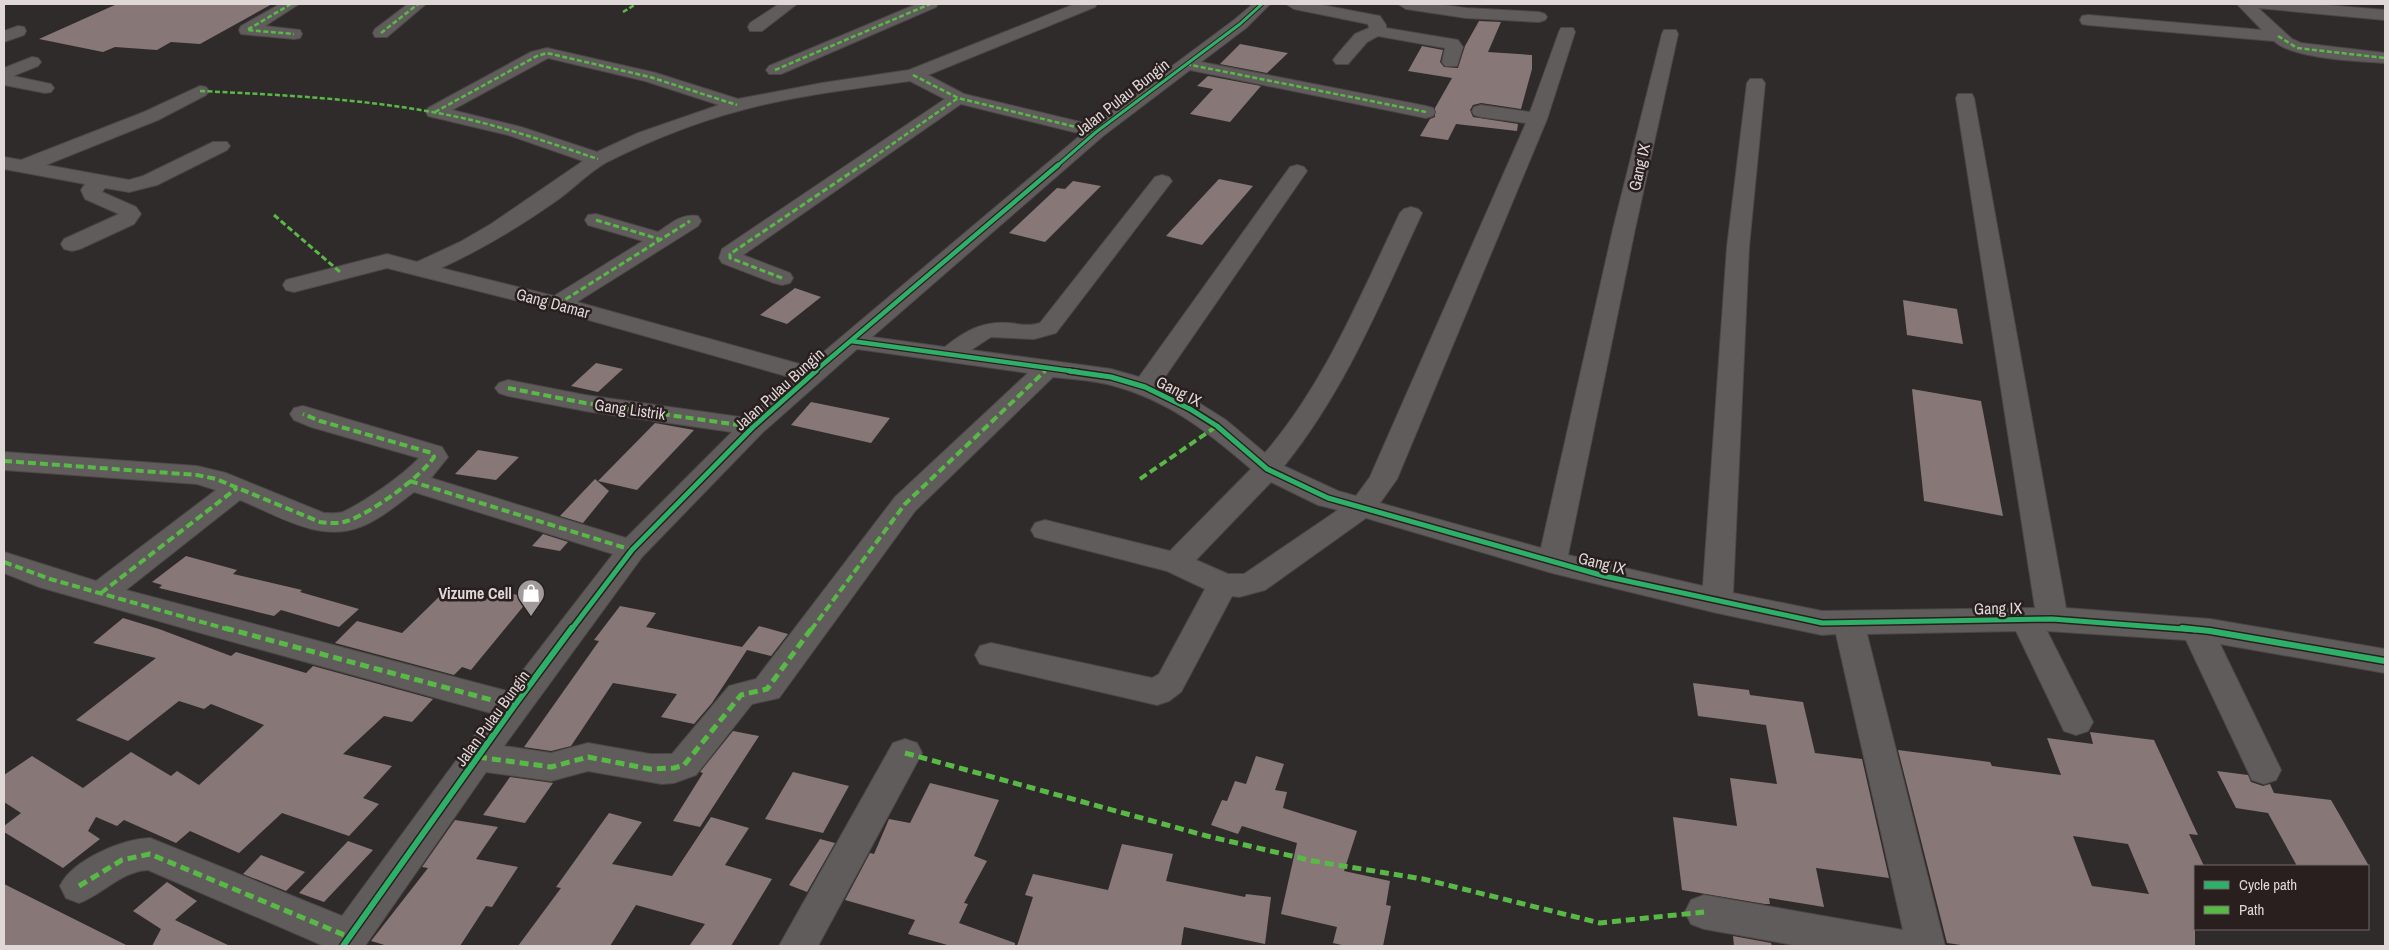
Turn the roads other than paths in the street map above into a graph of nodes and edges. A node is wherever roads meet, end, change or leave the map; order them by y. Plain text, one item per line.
1 (291, 4) edge
2 (418, 4) edge
3 (789, 4) edge
4 (930, 4) edge
5 (1089, 4) edge
6 (1262, 4) edge
7 (1294, 4) edge
8 (1406, 4) edge
9 (2245, 4) edge
10 (2263, 4) edge
11 (2385, 15) edge
12 (1539, 17) dead end
13 (2088, 20) dead end
14 (756, 27) dead end
15 (1376, 31) junction
16 (1567, 32) dead end
17 (381, 33) dead end
18 (294, 34) dead end
19 (1670, 34) dead end
20 (2278, 36) junction
21 (2385, 58) edge
22 (1342, 60) dead end
23 (32, 62) dead end
24 (1451, 62) dead end
25 (1186, 64) junction
26 (775, 70) dead end
27 (4, 74) edge
28 (913, 75) junction
29 (4, 80) edge
30 (1756, 82) dead end
31 (45, 88) dead end
32 (200, 91) dead end
33 (958, 98) junction
34 (1965, 98) dead end
35 (737, 104) junction
36 (1481, 111) dead end
37 (1426, 112) dead end
38 (1538, 119) junction
39 (1096, 132) junction
40 (220, 146) dead end
41 (598, 159) junction
42 (13, 165) edge
43 (1297, 172) dead end
44 (1162, 181) dead end
45 (99, 182) junction
46 (1411, 213) dead end
47 (596, 220) dead end
48 (690, 221) dead end
49 (659, 239) junction
50 (72, 244) dead end
51 (422, 268) junction
52 (782, 278) dead end
53 (294, 285) dead end
54 (558, 304) junction
55 (851, 341) junction
56 (951, 354) junction
57 (1048, 368) junction
58 (811, 374) junction
59 (1145, 387) junction
60 (508, 388) dead end
61 (303, 414) dead end
62 (753, 427) junction
63 (4, 461) edge
64 (1267, 469) junction
65 (410, 481) junction
66 (237, 488) junction
67 (1363, 507) junction
68 (1045, 530) dead end
69 (632, 550) junction
70 (4, 562) edge
71 (1176, 563) junction
72 (1552, 563) junction
73 (1223, 584) junction
74 (101, 593) junction
75 (1717, 602) junction
76 (2039, 619) junction
77 (1848, 623) junction
78 (2196, 630) junction
79 (992, 655) dead end
80 (2385, 661) edge
81 (514, 706) junction
82 (2076, 722) dead end
83 (905, 753) dead end
84 (478, 757) junction
85 (2264, 770) dead end
86 (79, 886) dead end
87 (1704, 912) dead end
88 (346, 942) edge
89 (798, 946) edge
90 (1898, 946) edge
91 (1926, 946) edge

1 - 18 street
2 - 17 street
3 - 14 street
4 - 26 street
5 - 28 street
6 - 25 street, Jalan Pulau Bungin
7 - 15 street
8 - 12 street
9 - 20 street
10 - 11 street
13 - 20 street
15 - 22 street
15 - 24 street
16 - 38 street
19 - 72 street, Gang IX
20 - 21 street
23 - 27 street
25 - 37 street
25 - 39 street, Jalan Pulau Bungin
28 - 33 street
28 - 35 street
29 - 31 street
30 - 75 street
32 - 42 street
33 - 39 street
33 - 52 street
34 - 76 street
35 - 41 street
35 - 41 street
36 - 38 street
38 - 67 street
39 - 55 street, Jalan Pulau Bungin
40 - 45 street
41 - 51 street
42 - 45 street
43 - 59 street
44 - 56 street
45 - 50 street
46 - 64 street
47 - 49 street
48 - 49 street
49 - 54 street
51 - 53 street, Gang Damar
51 - 54 street, Gang Damar
54 - 58 street, Gang Damar
55 - 56 street, Gang IX
55 - 58 street, Jalan Pulau Bungin
56 - 57 street, Gang IX
57 - 59 street, Gang IX
57 - 84 street
58 - 62 street, Jalan Pulau Bungin
59 - 64 street, Gang IX
60 - 62 street, Gang Listrik
61 - 65 street
62 - 69 street, Jalan Pulau Bungin
63 - 66 street
64 - 67 street, Gang IX
64 - 71 street
65 - 66 street
65 - 69 street
66 - 74 street
67 - 72 street, Gang IX
67 - 73 street
68 - 71 street
69 - 81 street, Jalan Pulau Bungin
70 - 74 street
71 - 73 street
72 - 75 street, Gang IX
73 - 79 street
74 - 81 street
75 - 77 street, Gang IX
76 - 77 street, Gang IX
76 - 78 street, Gang IX
76 - 82 street
77 - 91 street
78 - 80 street, Gang IX
78 - 85 street
81 - 84 street, Jalan Pulau Bungin
83 - 89 street
84 - 88 street, Jalan Pulau Bungin
86 - 88 street
87 - 90 street

